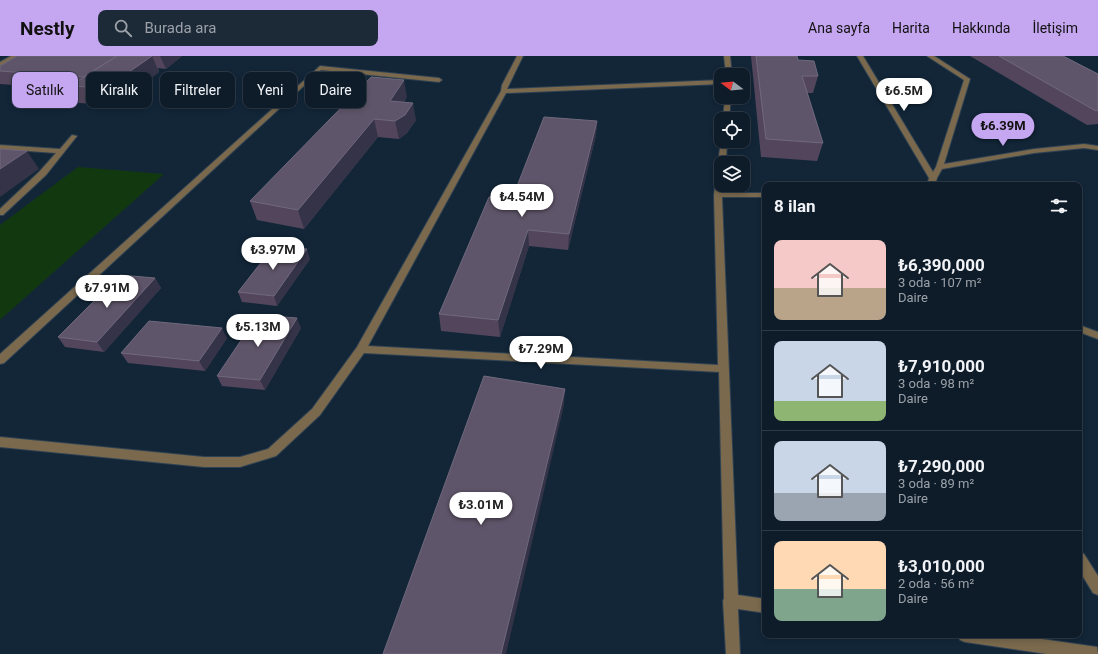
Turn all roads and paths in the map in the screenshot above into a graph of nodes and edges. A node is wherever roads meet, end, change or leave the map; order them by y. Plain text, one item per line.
1 (15, 56) edge
2 (520, 56) edge
3 (726, 56) edge
4 (860, 56) edge
5 (930, 56) edge
6 (0, 64) edge
7 (728, 68) edge
8 (439, 80) dead end
9 (714, 82) edge
10 (504, 91) junction
11 (74, 136) dead end
12 (0, 147) edge
13 (1098, 148) edge
14 (62, 151) junction
15 (940, 167) junction
16 (932, 182) edge
17 (718, 194) joint
18 (762, 195) edge
19 (0, 213) edge
20 (1082, 329) edge
21 (1098, 336) edge
22 (361, 349) junction
23 (0, 360) edge
24 (723, 369) junction
25 (0, 442) edge
26 (1082, 563) edge
27 (1098, 588) edge
28 (730, 601) junction
29 (762, 606) edge
30 (986, 638) edge
31 (733, 654) edge
32 (1097, 654) edge

1 - 6 street
2 - 10 street
3 - 7 street
4 - 16 street
5 - 15 street
8 - 23 street
9 - 10 street
10 - 22 street
11 - 14 street
12 - 14 street
13 - 15 street
14 - 19 street
15 - 16 street
17 - 18 street
17 - 24 street
20 - 21 street
22 - 24 street
22 - 25 street
24 - 28 street
26 - 27 street
28 - 29 street
28 - 31 street
30 - 32 street

